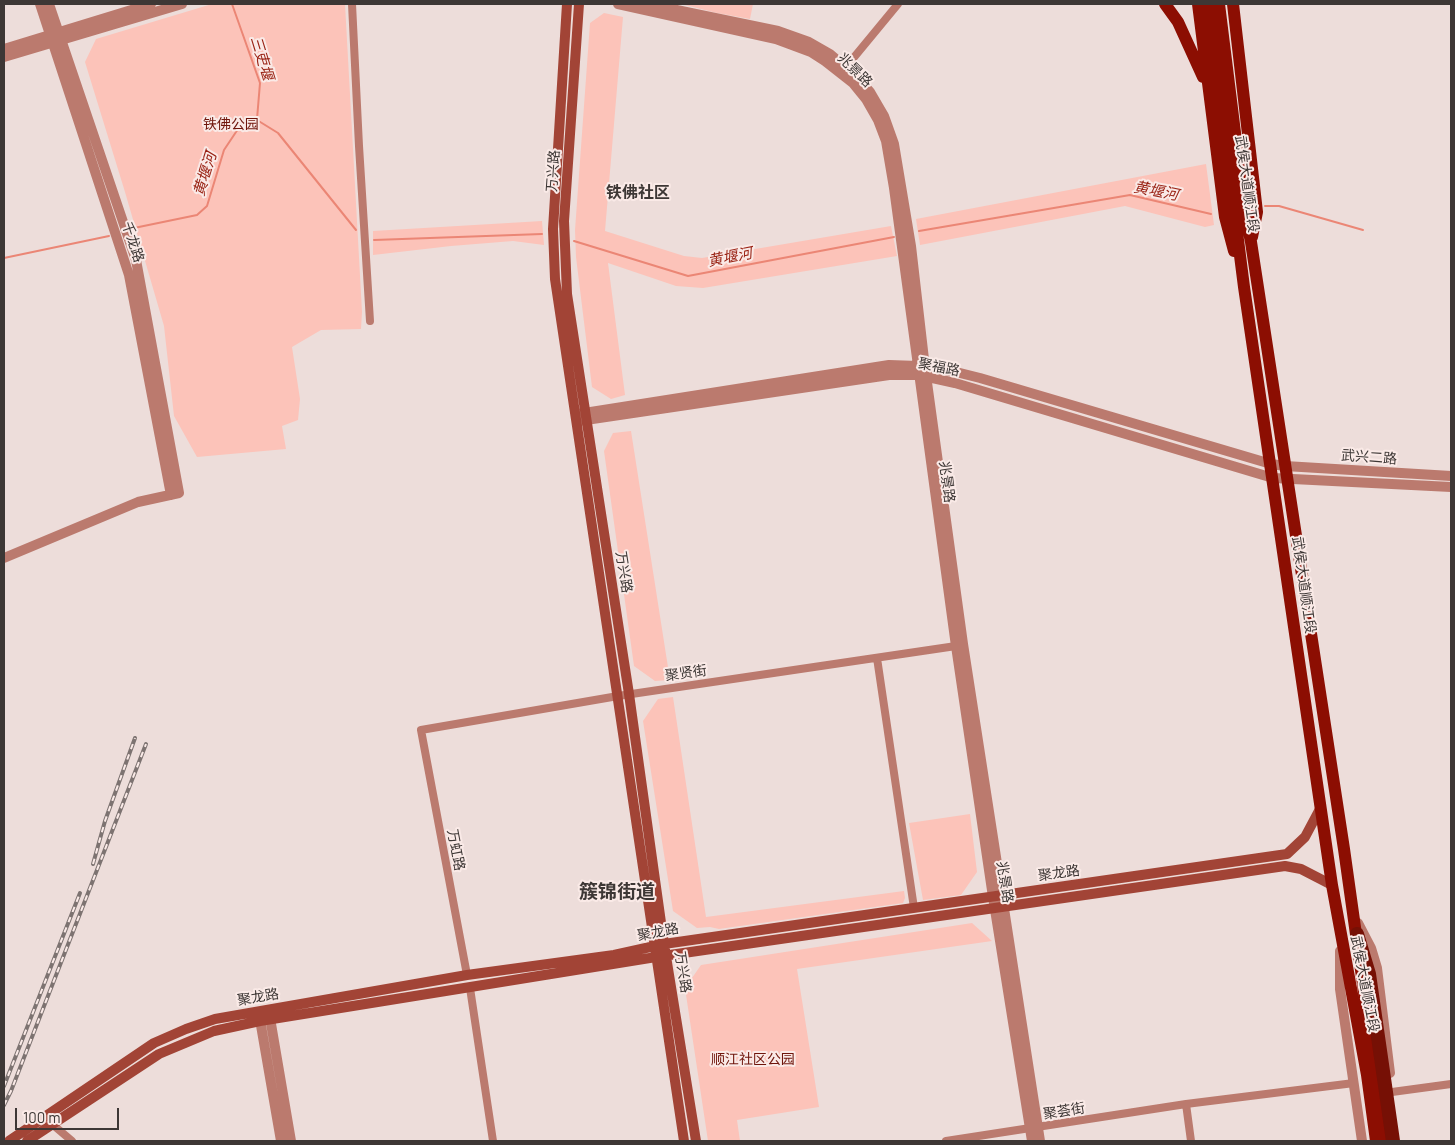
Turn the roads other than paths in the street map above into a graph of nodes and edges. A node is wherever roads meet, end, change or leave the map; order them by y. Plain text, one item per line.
1 (40, 4) edge
2 (49, 4) edge
3 (151, 4) edge
4 (182, 4) edge
5 (352, 4) edge
6 (567, 4) edge
7 (579, 4) edge
8 (618, 4) edge
9 (648, 4) edge
10 (898, 4) edge
11 (1165, 4) edge
12 (1198, 4) edge
13 (1208, 4) edge
14 (1219, 4) edge
15 (1233, 4) edge
16 (56, 37) junction
17 (4, 49) edge
18 (4, 57) edge
19 (846, 68) junction
20 (1208, 88) junction
21 (1224, 97) junction
22 (1251, 242) junction
23 (1244, 287) junction
24 (370, 321) dead end
25 (922, 371) junction
26 (586, 416) junction
27 (575, 418) junction
28 (1271, 464) junction
29 (1286, 473) junction
30 (1451, 476) edge
31 (1273, 478) junction
32 (1451, 487) edge
33 (1298, 554) junction
34 (4, 558) edge
35 (1285, 558) junction
36 (956, 646) junction
37 (878, 658) junction
38 (629, 694) junction
39 (618, 696) junction
40 (421, 730) joint
41 (1321, 807) junction
42 (1332, 885) junction
43 (998, 896) junction
44 (914, 908) junction
45 (1000, 908) junction
46 (1354, 917) junction
47 (1356, 934) joint
48 (1342, 940) junction
49 (660, 945) junction
50 (662, 957) junction
51 (467, 975) junction
52 (470, 988) junction
53 (264, 1015) junction
54 (1375, 1074) junction
55 (1354, 1083) junction
56 (1451, 1084) edge
57 (1392, 1092) junction
58 (1186, 1104) junction
59 (52, 1124) junction
60 (1035, 1128) junction
61 (9, 1141) edge
62 (27, 1141) edge
63 (72, 1141) edge
64 (281, 1141) edge
65 (291, 1141) edge
66 (493, 1141) edge
67 (684, 1141) edge
68 (696, 1141) edge
69 (946, 1141) edge
70 (1032, 1141) edge
71 (1040, 1141) edge
72 (1191, 1141) edge
73 (1362, 1141) edge
74 (1376, 1141) edge
75 (1385, 1141) edge
76 (1393, 1141) edge
77 (1400, 1141) edge

1 - 16 street, 千龙路
2 - 16 street, 千龙路
3 - 16 street
4 - 16 street
5 - 24 street
6 - 27 main road
7 - 26 main road, 万兴路
8 - 25 street, 兆景路
9 - 19 street, 兆景路
10 - 19 street
11 - 20 main road
12 - 20 main road
13 - 21 main road
14 - 21 main road
15 - 22 main road
16 - 17 street
16 - 18 street
16 - 34 street, 千龙路
19 - 25 street, 兆景路
20 - 23 main road
21 - 22 main road, 武侯大道顺江段
21 - 23 main road, 武侯大道顺江段
22 - 29 main road, 武侯大道顺江段
23 - 28 main road, 武侯大道顺江段
25 - 26 street, 聚福路
25 - 28 street
25 - 31 street, 聚福路
25 - 36 street, 兆景路
25 - 43 street, 兆景路
26 - 27 street, 聚福路
26 - 38 main road, 万兴路
27 - 39 main road
28 - 29 street
28 - 31 main road, 武侯大道顺江段
29 - 30 street, 武兴二路
29 - 31 street, 聚福路
29 - 32 street
29 - 33 main road, 武侯大道顺江段
31 - 35 main road, 武侯大道顺江段
33 - 35 main road
33 - 46 main road, 武侯大道顺江段
35 - 41 main road, 武侯大道顺江段
36 - 37 street, 聚贤街
36 - 43 street, 兆景路
37 - 38 street, 聚贤街
37 - 44 street
38 - 39 street, 聚贤街
38 - 49 main road, 万兴路
39 - 40 street, 聚贤街
39 - 49 main road
40 - 51 street, 万虹路
41 - 42 main road, 武侯大道顺江段
41 - 43 main road, 聚龙路
42 - 45 main road, 聚龙路
42 - 48 main road, 武侯大道顺江段
43 - 44 main road, 聚龙路
43 - 45 street, 兆景路
44 - 49 main road, 聚龙路
45 - 50 main road, 聚龙路
45 - 60 street, 兆景路
46 - 47 main road, 武侯大道顺江段
46 - 57 street
47 - 54 highway
48 - 54 main road, 武侯大道顺江段
48 - 55 street
49 - 50 main road
49 - 51 main road, 聚龙路
50 - 52 main road, 聚龙路
50 - 67 main road
50 - 68 main road, 万兴路
51 - 53 main road, 聚龙路
52 - 53 main road, 聚龙路
52 - 66 street
53 - 59 main road, 聚龙路
53 - 61 main road, 聚龙路
53 - 64 street
53 - 65 street
54 - 74 main road
54 - 75 main road
54 - 76 highway
55 - 58 street, 聚荟街
55 - 73 street
56 - 57 street
57 - 77 street
58 - 60 street, 聚荟街
58 - 72 street
59 - 62 main road, 聚龙路
59 - 63 street
60 - 69 street, 聚荟街
60 - 70 street, 兆景路
60 - 71 street, 兆景路

